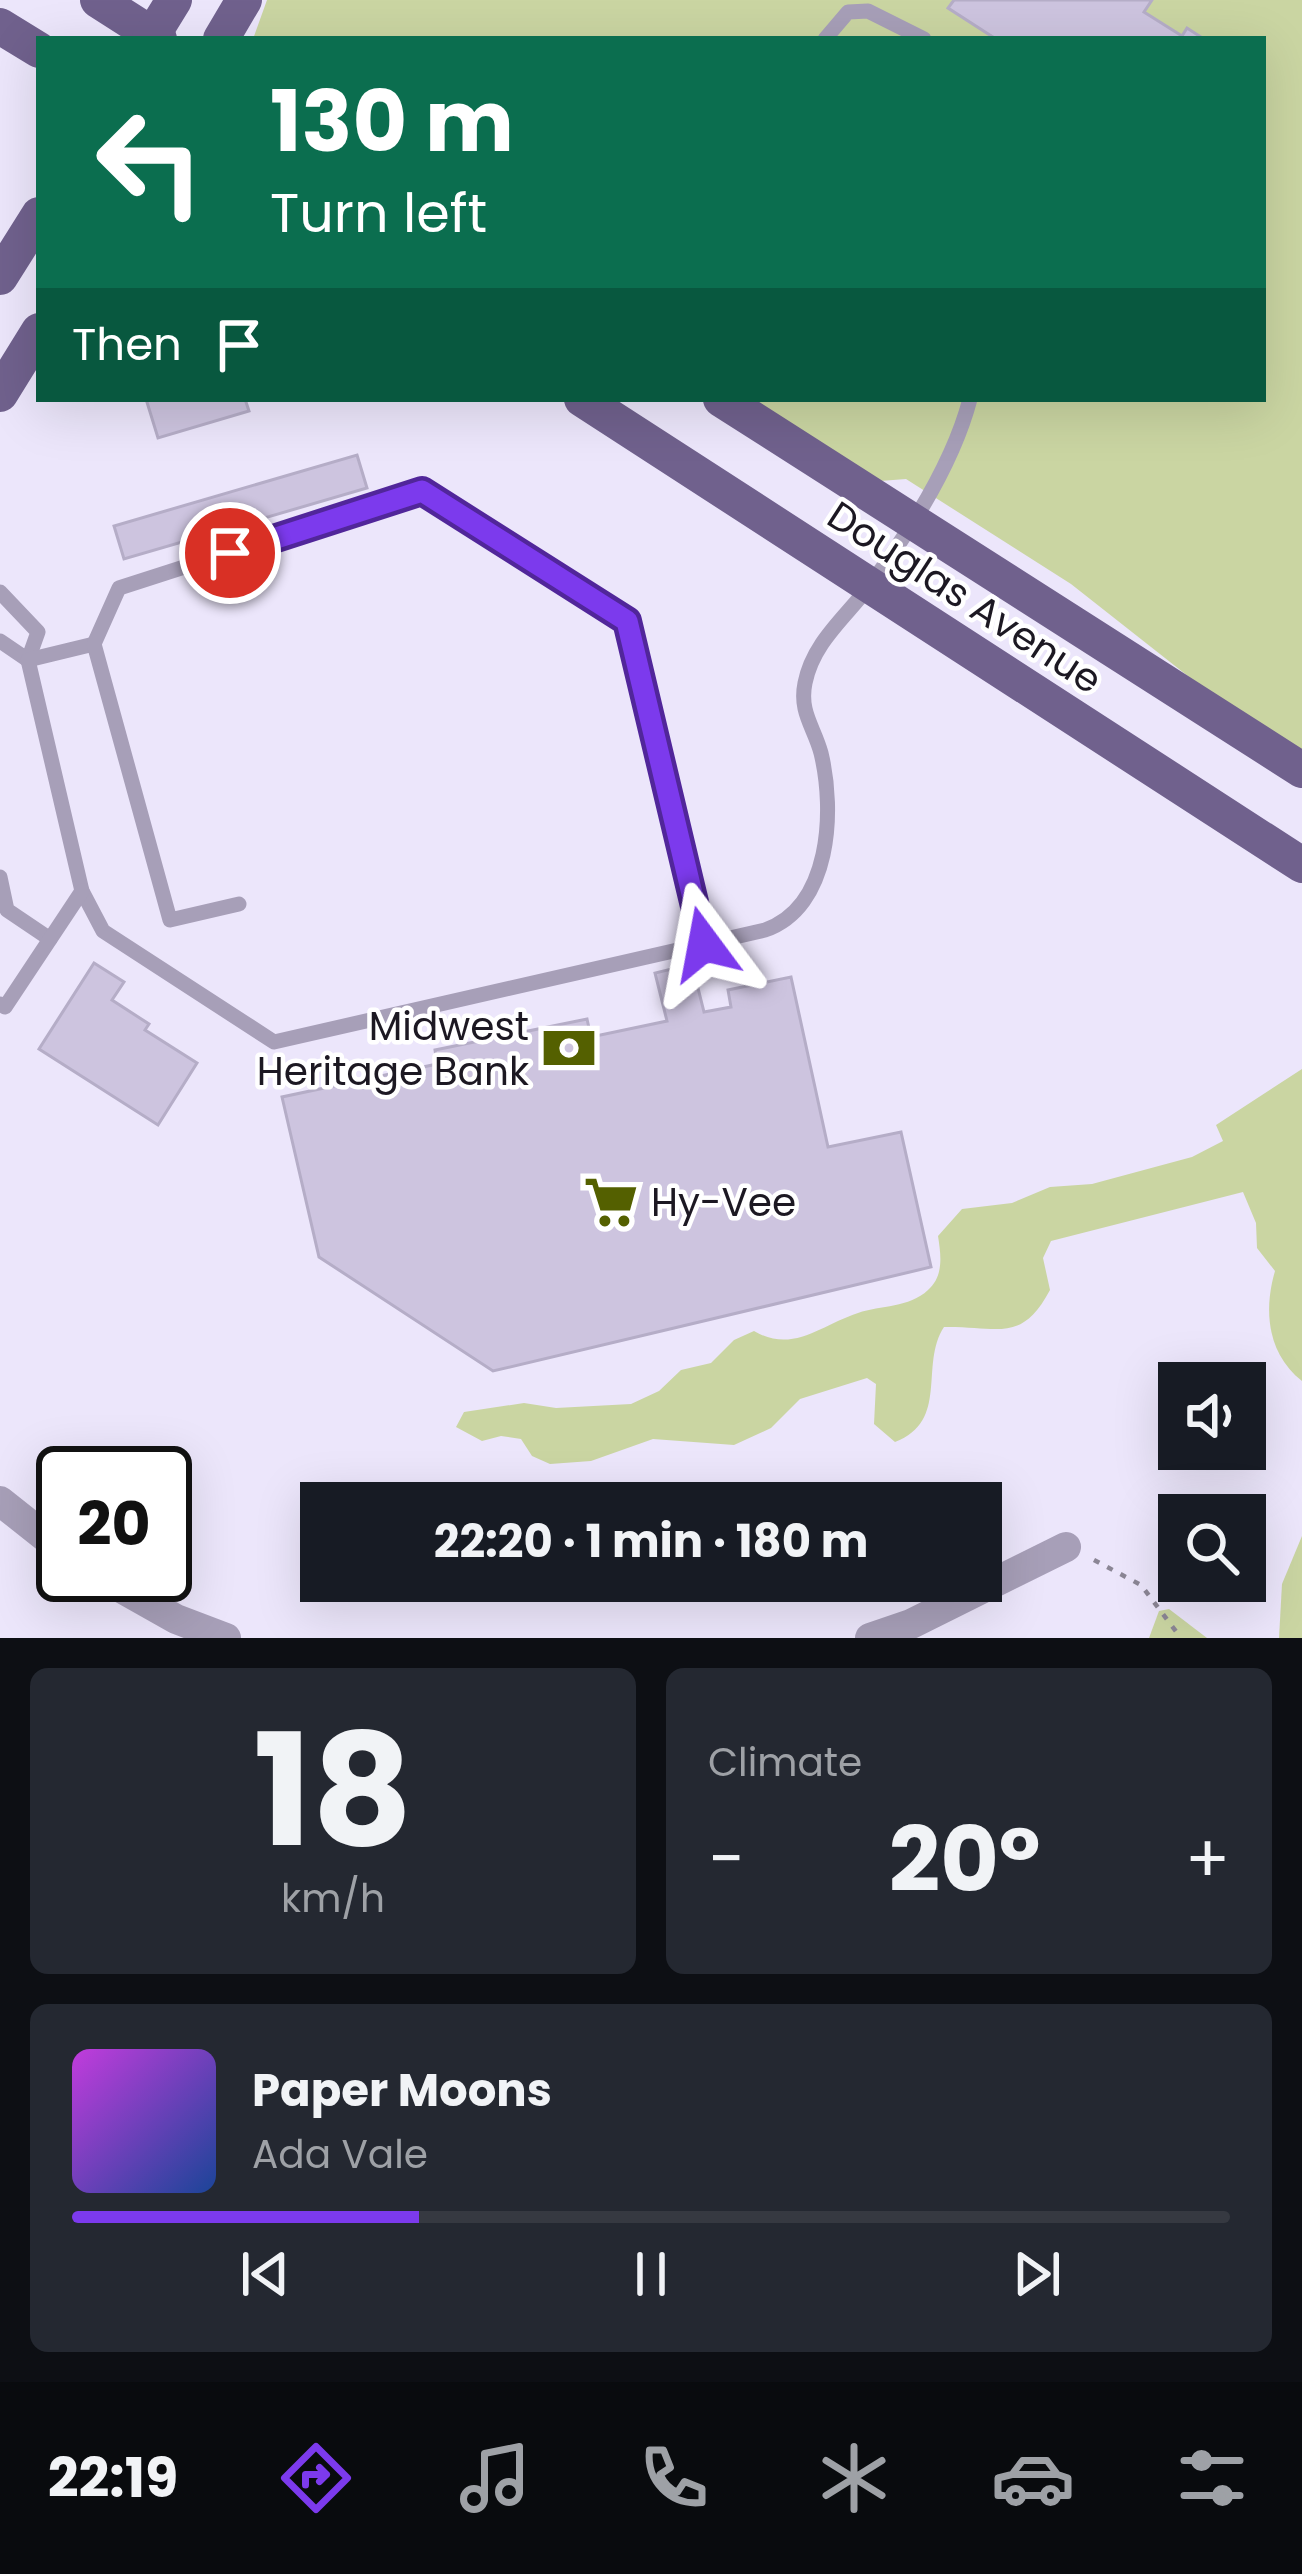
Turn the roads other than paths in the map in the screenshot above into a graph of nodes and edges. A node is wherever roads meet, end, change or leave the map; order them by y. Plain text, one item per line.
1 (98, 0) edge
2 (174, 0) edge
3 (244, 0) edge
4 (0, 26) edge
5 (151, 36) edge
6 (155, 36) edge
7 (223, 36) edge
8 (828, 36) edge
9 (919, 36) edge
10 (36, 48) edge
11 (36, 219) edge
12 (0, 277) edge
13 (36, 337) edge
14 (0, 394) edge
15 (587, 402) edge
16 (727, 402) edge
17 (969, 402) edge
18 (910, 520) junction
19 (870, 585) junction
20 (0, 592) edge
21 (0, 641) edge
22 (94, 644) junction
23 (28, 660) junction
24 (1302, 770) edge
25 (1302, 865) edge
26 (0, 877) edge
27 (82, 892) junction
28 (239, 904) dead end
29 (3, 908) edge
30 (50, 939) junction
31 (704, 944) junction
32 (0, 1004) edge
33 (0, 1501) edge
34 (36, 1530) edge
35 (1066, 1547) road end
36 (147, 1602) edge
37 (226, 1638) edge
38 (870, 1638) edge

1 - 5 main road
2 - 6 main road
3 - 7 main road
4 - 10 main road
8 - 9 lane
11 - 12 main road
13 - 14 main road
15 - 19 main road, Douglas Avenue
16 - 18 main road, Douglas Avenue
17 - 18 lane
18 - 19 lane
18 - 24 main road, Douglas Avenue
19 - 25 main road, Douglas Avenue
19 - 31 lane
20 - 23 lane
21 - 23 lane
22 - 23 lane
22 - 28 lane
22 - 31 lane
23 - 27 lane
26 - 29 lane
27 - 30 lane
27 - 31 lane
29 - 30 lane
30 - 32 lane
33 - 34 street
35 - 38 street
36 - 37 street

